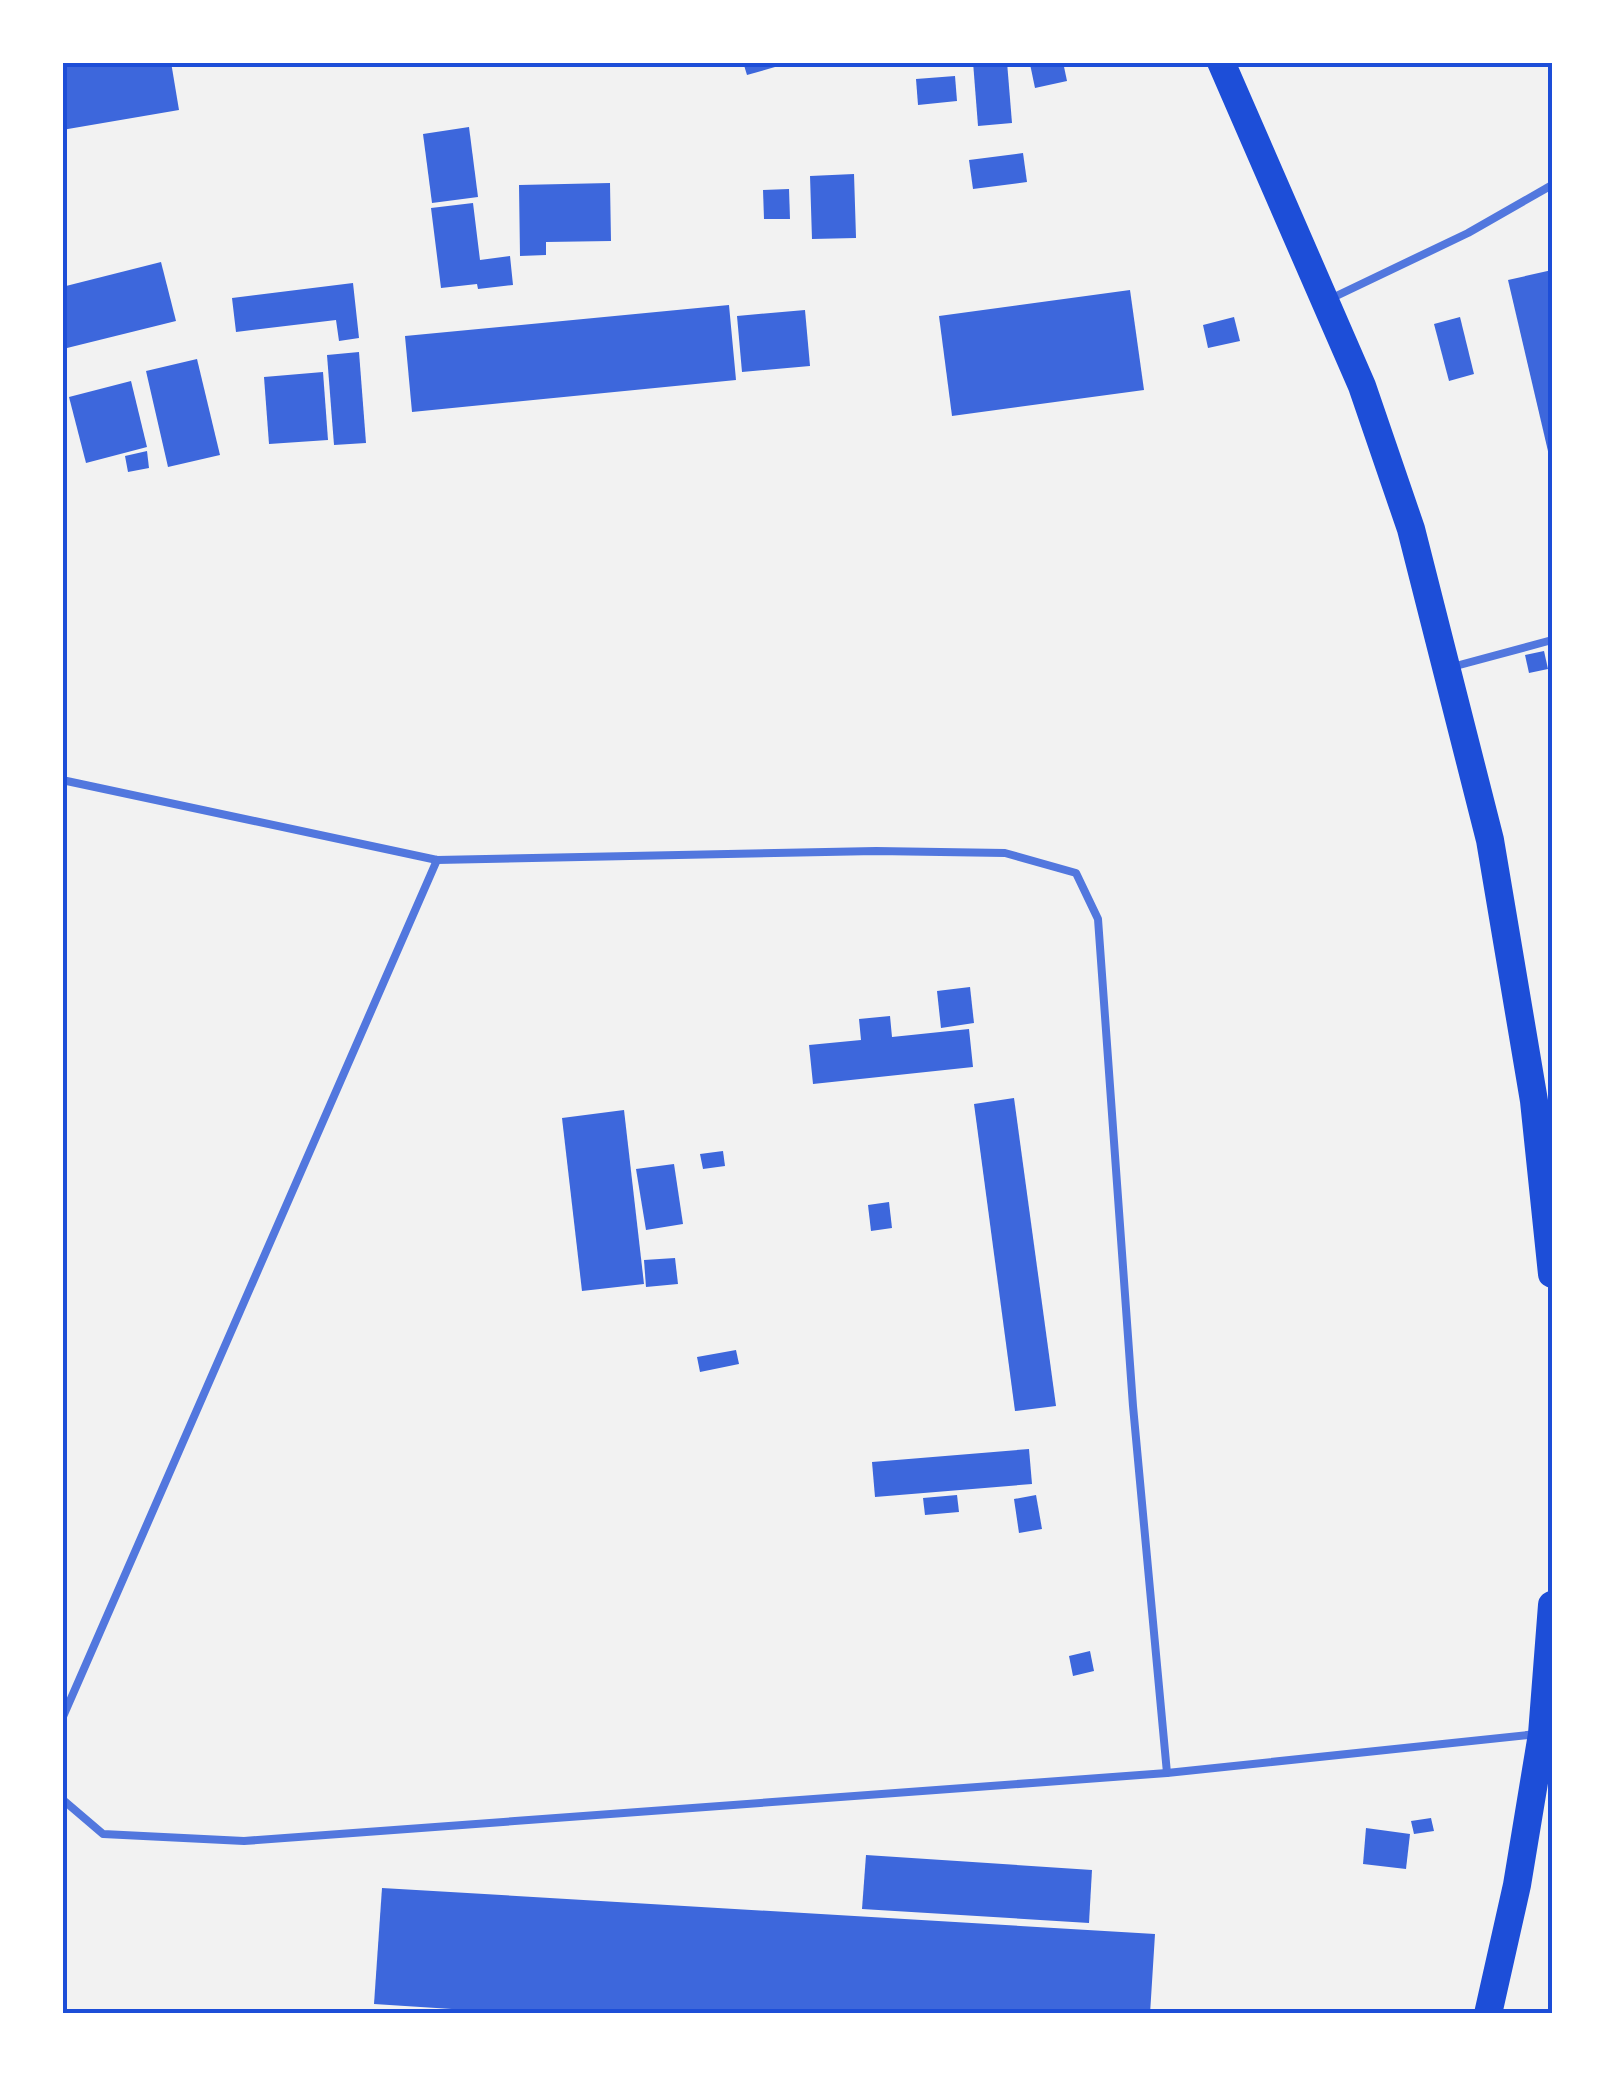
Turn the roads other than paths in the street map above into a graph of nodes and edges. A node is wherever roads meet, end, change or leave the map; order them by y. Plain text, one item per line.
1 (1221, 62) edge
2 (1552, 185) edge
3 (1326, 300) junction
4 (1552, 640) edge
5 (1448, 668) junction
6 (62, 780) edge
7 (437, 860) junction
8 (1552, 1274) edge
9 (1552, 1605) edge
10 (62, 1718) edge
11 (1542, 1734) junction
12 (1166, 1773) junction
13 (62, 1799) edge
14 (1488, 2014) edge

1 - 3 highway
2 - 3 lane
3 - 5 highway
4 - 5 lane
5 - 8 highway
6 - 7 lane
7 - 10 lane
7 - 12 lane
9 - 11 highway
11 - 12 lane
11 - 14 highway
12 - 13 lane

